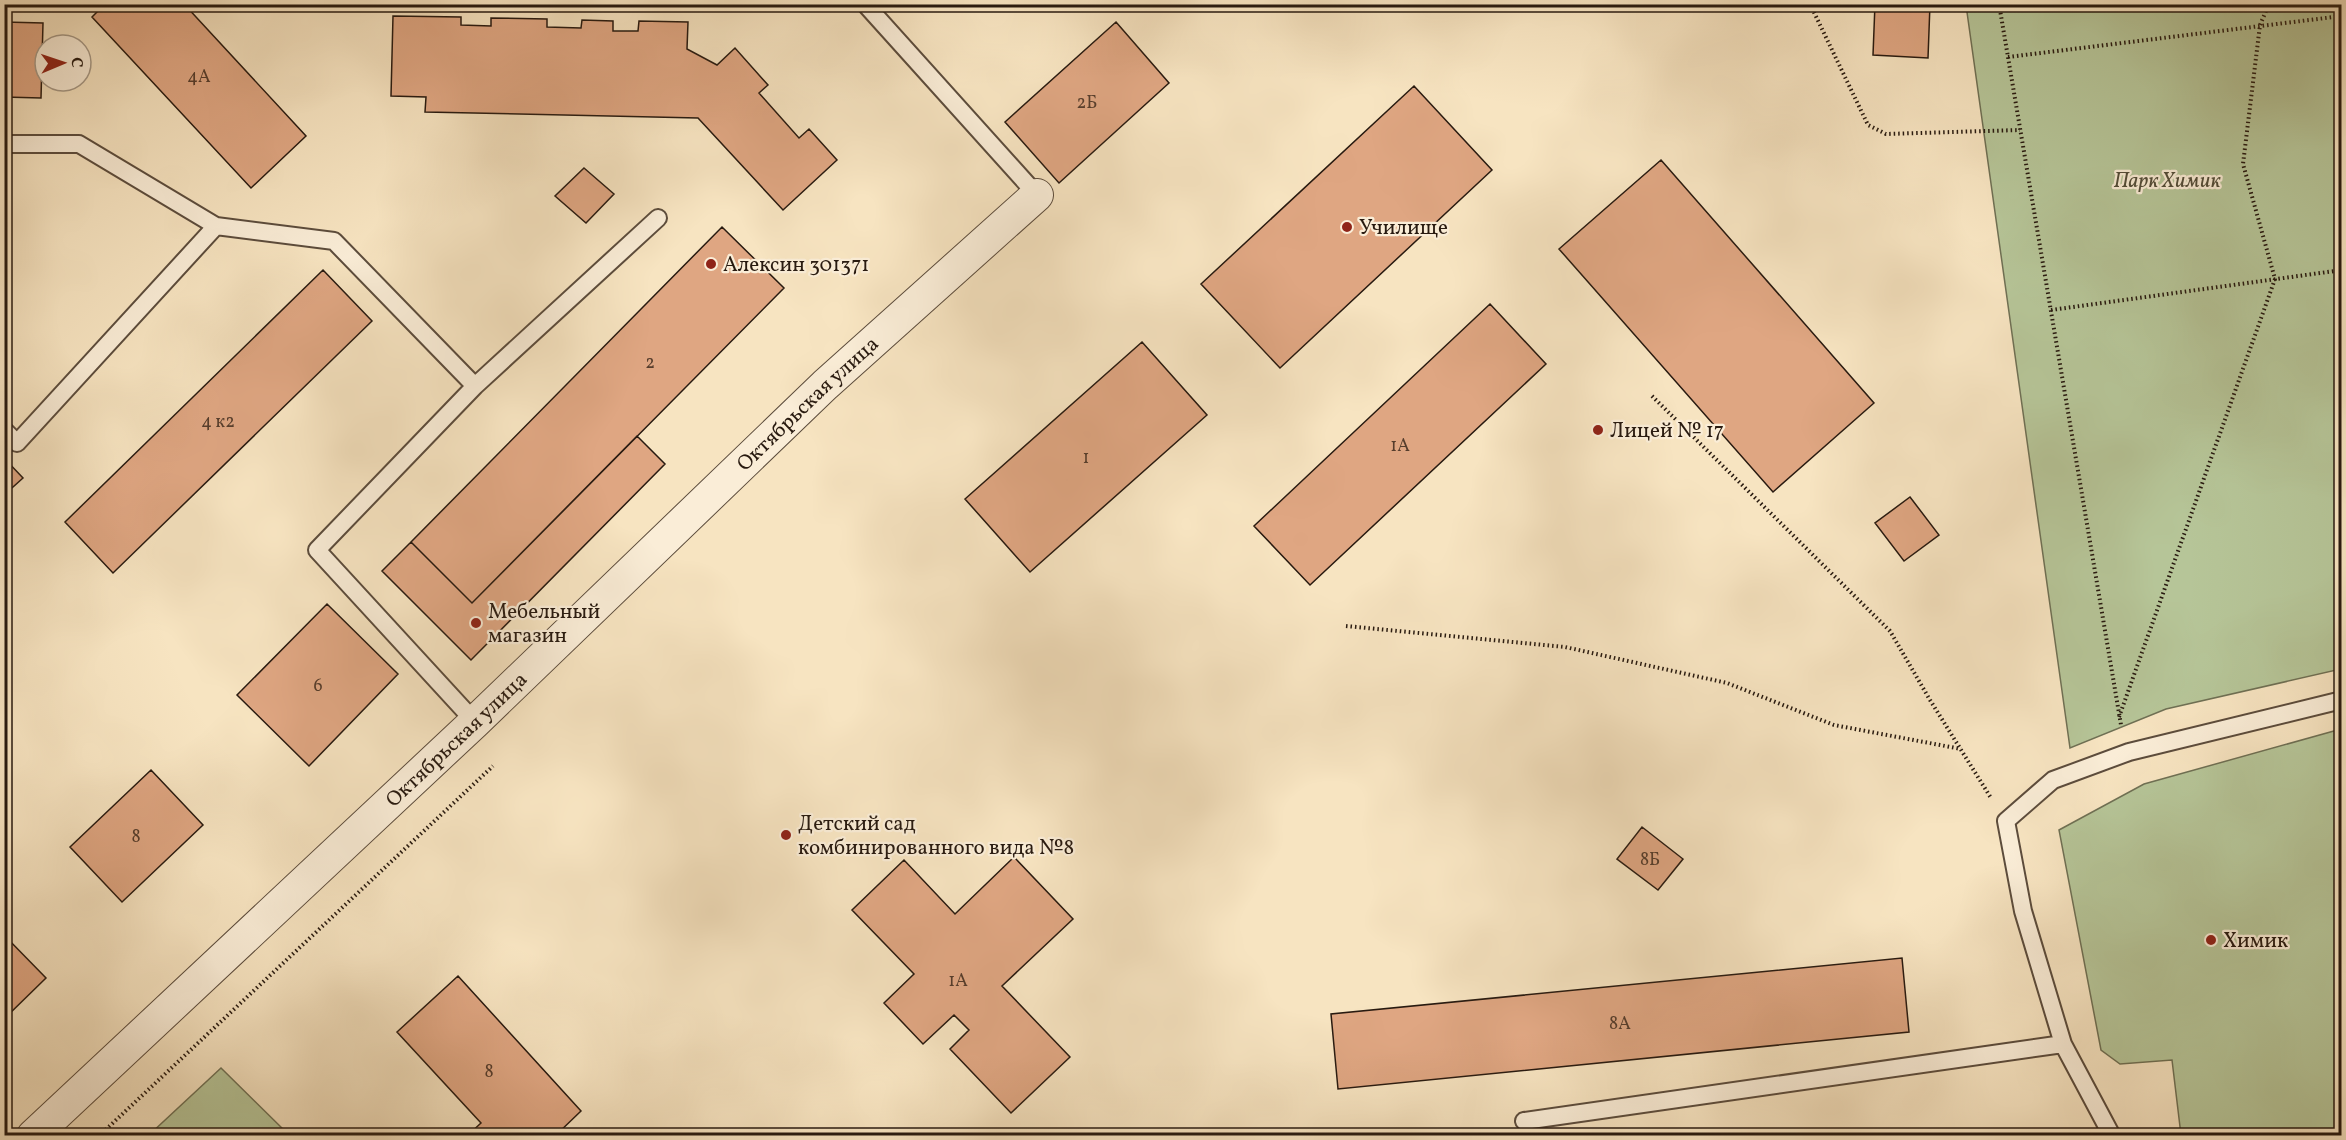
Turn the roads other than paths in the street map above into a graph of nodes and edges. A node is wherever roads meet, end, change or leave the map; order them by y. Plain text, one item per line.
1 (865, 4) edge
2 (4, 144) edge
3 (1037, 195) joint
4 (658, 218) dead end
5 (216, 226) junction
6 (475, 386) junction
7 (4, 429) edge
8 (2342, 700) edge
9 (475, 722) junction
10 (2063, 1044) junction
11 (1524, 1120) dead end
12 (33, 1136) edge
13 (2112, 1136) edge

1 - 3 lane
2 - 5 lane
3 - 9 street, Октябрьская улица
4 - 6 lane
5 - 6 lane
5 - 7 lane
6 - 9 lane
8 - 10 lane
9 - 12 street, Октябрьская улица
10 - 11 lane
10 - 13 lane

